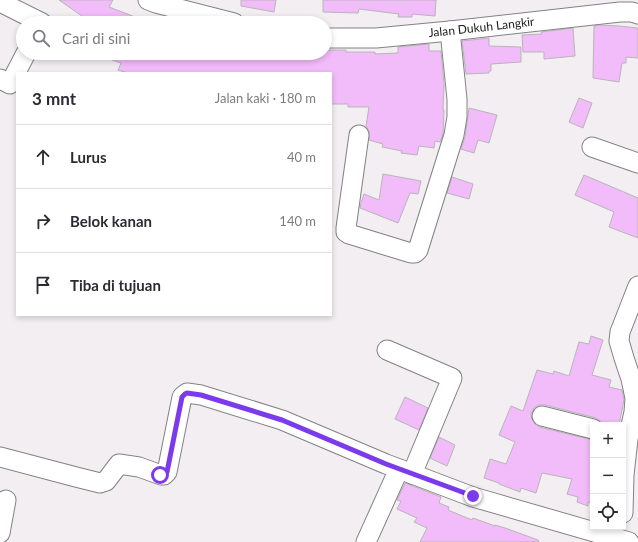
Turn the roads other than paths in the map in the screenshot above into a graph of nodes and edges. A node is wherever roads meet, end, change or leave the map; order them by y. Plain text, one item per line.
1 (148, 0) edge
2 (0, 2) edge
3 (638, 14) edge
4 (28, 16) edge
5 (207, 16) edge
6 (450, 31) junction
7 (332, 38) edge
8 (22, 60) edge
9 (16, 72) edge
10 (16, 72) edge
11 (0, 79) edge
12 (359, 135) dead end
13 (592, 147) dead end
14 (638, 163) edge
15 (638, 286) edge
16 (387, 350) dead end
17 (631, 360) edge
18 (542, 416) dead end
19 (590, 428) edge
20 (626, 435) edge
21 (0, 457) edge
22 (624, 458) edge
23 (405, 471) junction
24 (624, 494) edge
25 (6, 500) dead end
26 (0, 533) edge
27 (624, 538) edge
28 (366, 542) edge

1 - 5 street
2 - 4 street
3 - 6 street, Jalan Dukuh Langkir
6 - 7 street, Jalan Dukuh Langkir
6 - 12 street
8 - 10 street
9 - 11 street
13 - 14 street
15 - 17 street
16 - 23 street
17 - 20 street
18 - 19 street
21 - 23 street
22 - 24 street
23 - 27 street
23 - 28 street
25 - 26 street

